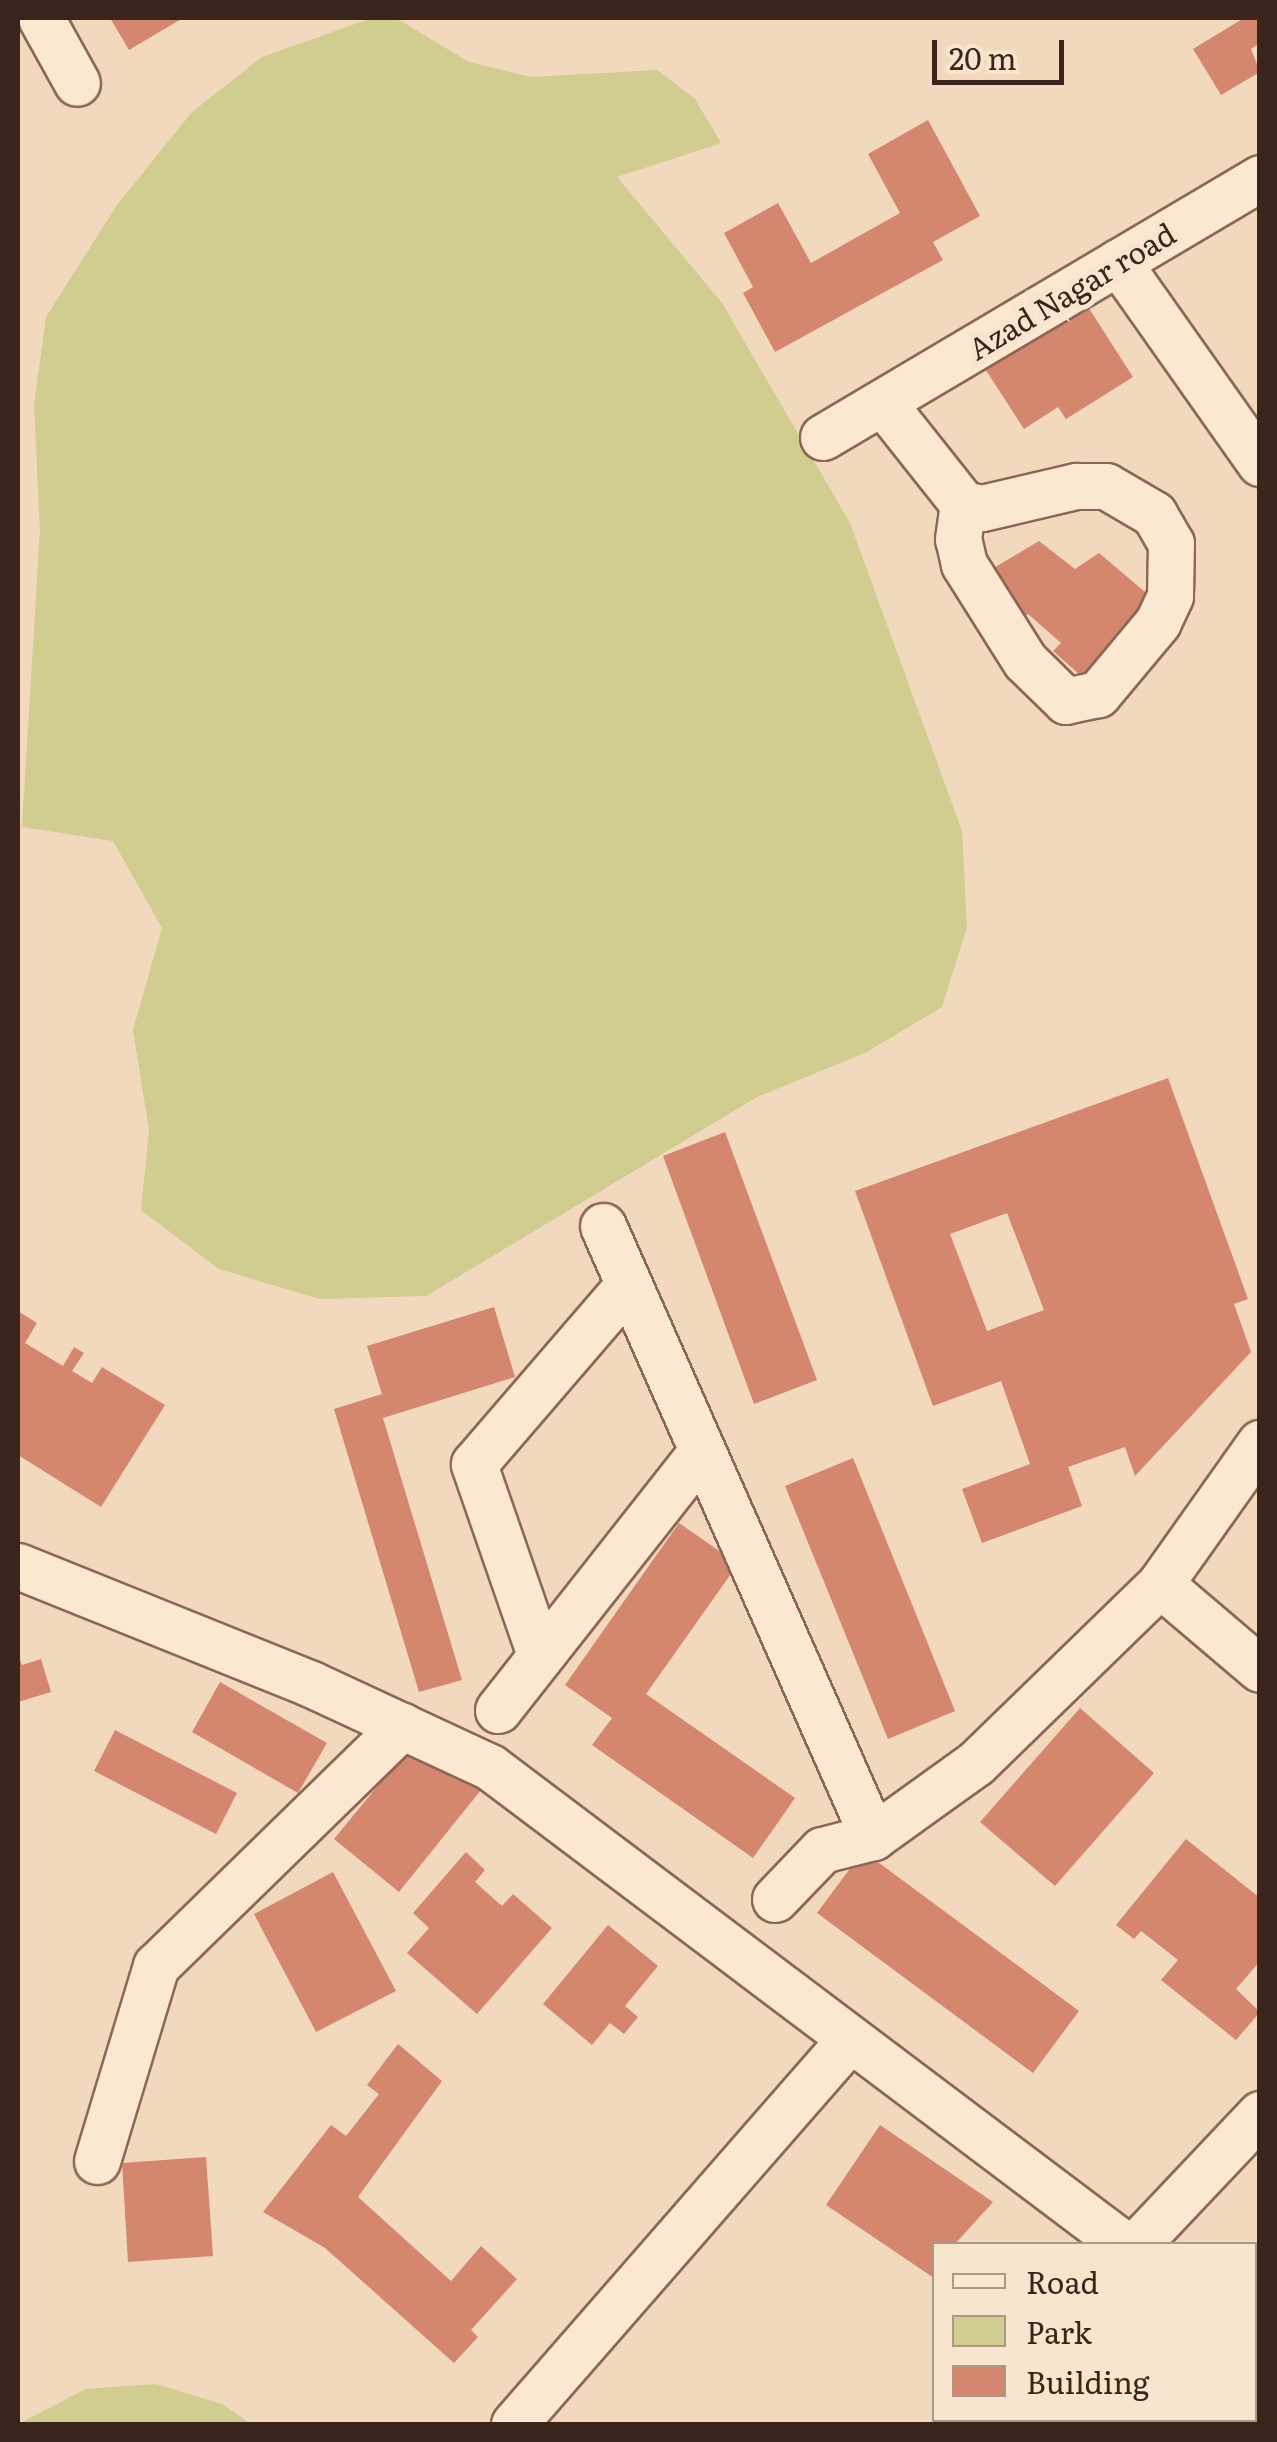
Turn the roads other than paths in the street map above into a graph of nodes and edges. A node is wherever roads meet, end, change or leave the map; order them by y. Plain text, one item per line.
1 (41, 18) edge
2 (77, 83) dead end
3 (1260, 178) edge
4 (1118, 262) junction
5 (883, 403) junction
6 (823, 437) dead end
7 (1260, 463) edge
8 (963, 504) junction
9 (603, 1226) dead end
10 (628, 1285) junction
11 (1260, 1442) edge
12 (699, 1454) junction
13 (18, 1566) edge
14 (1160, 1584) junction
15 (540, 1654) junction
16 (1260, 1670) edge
17 (498, 1710) dead end
18 (402, 1726) junction
19 (873, 1837) junction
20 (775, 1899) dead end
21 (850, 2040) junction
22 (1260, 2114) edge
23 (97, 2161) dead end
24 (1120, 2242) edge
25 (1139, 2242) edge
26 (514, 2424) edge

1 - 2 street
3 - 4 street, Azad Nagar road
4 - 5 street, Azad Nagar road
4 - 7 street
5 - 6 street, Azad Nagar road
5 - 8 street
8 - 8 street
9 - 10 street
10 - 12 street
10 - 15 street
11 - 14 street
12 - 15 street
12 - 19 street
13 - 18 street
14 - 16 street
14 - 19 street
15 - 17 street
18 - 21 street
18 - 23 street
19 - 20 street
21 - 24 street
21 - 26 street
22 - 25 street

